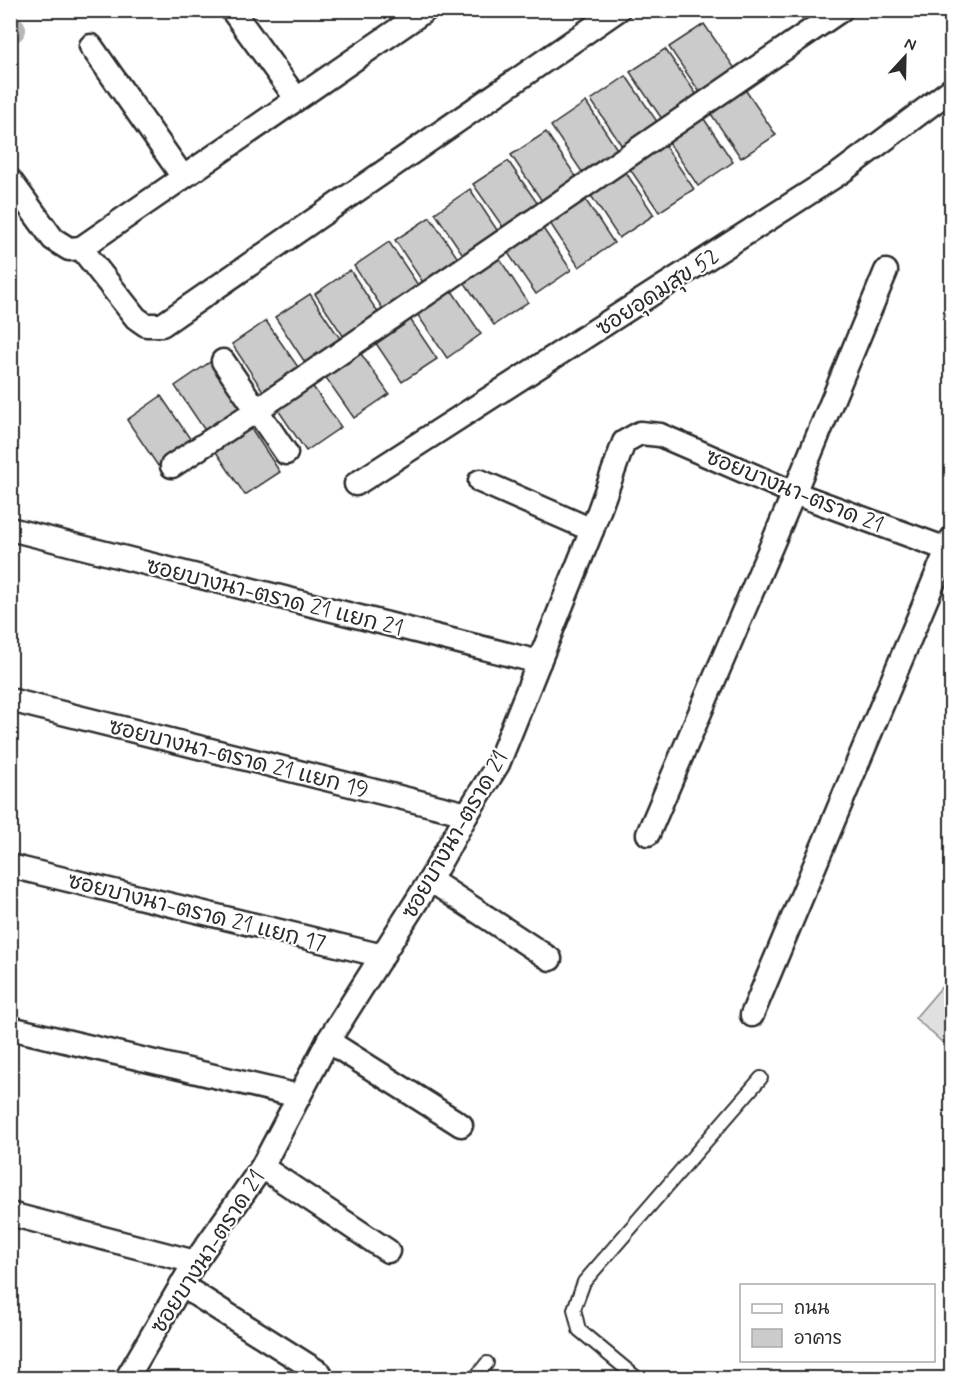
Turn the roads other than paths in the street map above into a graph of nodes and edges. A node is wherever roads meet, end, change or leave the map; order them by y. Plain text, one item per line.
1 (232, 10) edge
2 (618, 10) edge
3 (841, 10) edge
4 (414, 14) edge
5 (91, 46) dead end
6 (951, 88) edge
7 (296, 98) junction
8 (183, 177) junction
9 (10, 180) edge
10 (81, 248) junction
11 (886, 271) dead end
12 (223, 361) dead end
13 (257, 410) junction
14 (286, 453) dead end
15 (172, 466) dead end
16 (480, 481) dead end
17 (356, 484) dead end
18 (794, 493) junction
19 (10, 530) edge
20 (592, 530) junction
21 (950, 546) edge
22 (539, 662) junction
23 (10, 700) edge
24 (467, 814) junction
25 (648, 834) dead end
26 (10, 866) edge
27 (430, 880) junction
28 (383, 956) junction
29 (550, 959) dead end
30 (752, 1015) dead end
31 (10, 1028) edge
32 (328, 1041) junction
33 (761, 1078) dead end
34 (299, 1096) junction
35 (461, 1125) dead end
36 (262, 1167) junction
37 (10, 1214) edge
38 (388, 1251) dead end
39 (195, 1262) junction
40 (181, 1285) junction
41 (487, 1363) dead end
42 (320, 1373) dead end
43 (127, 1378) edge
44 (475, 1378) edge
45 (638, 1378) edge

1 - 7 street
2 - 10 street
3 - 13 street
4 - 7 street
5 - 8 street
6 - 17 street, ซอยอุดมสุข 52
7 - 8 street
8 - 10 street
9 - 10 street
11 - 18 street
12 - 13 street
13 - 14 street
13 - 15 street
16 - 20 street
18 - 20 street, ซอยบางนา-ตราด 21
18 - 21 street, ซอยบางนา-ตราด 21
18 - 25 street
19 - 22 street, ซอยบางนา-ตราด 21 แยก 21
20 - 22 street, ซอยบางนา-ตราด 21
21 - 30 street
22 - 24 street, ซอยบางนา-ตราด 21
23 - 24 street, ซอยบางนา-ตราด 21 แยก 19
24 - 27 street, ซอยบางนา-ตราด 21
26 - 28 street, ซอยบางนา-ตราด 21 แยก 17
27 - 28 street, ซอยบางนา-ตราด 21
27 - 29 street
28 - 32 street, ซอยบางนา-ตราด 21
31 - 34 street
32 - 34 street, ซอยบางนา-ตราด 21
32 - 35 street
33 - 45 lane
34 - 36 street, ซอยบางนา-ตราด 21
36 - 38 street
36 - 39 street, ซอยบางนา-ตราด 21
37 - 39 street
39 - 40 street, ซอยบางนา-ตราด 21
40 - 42 street
40 - 43 street, ซอยบางนา-ตราด 21
41 - 44 lane

